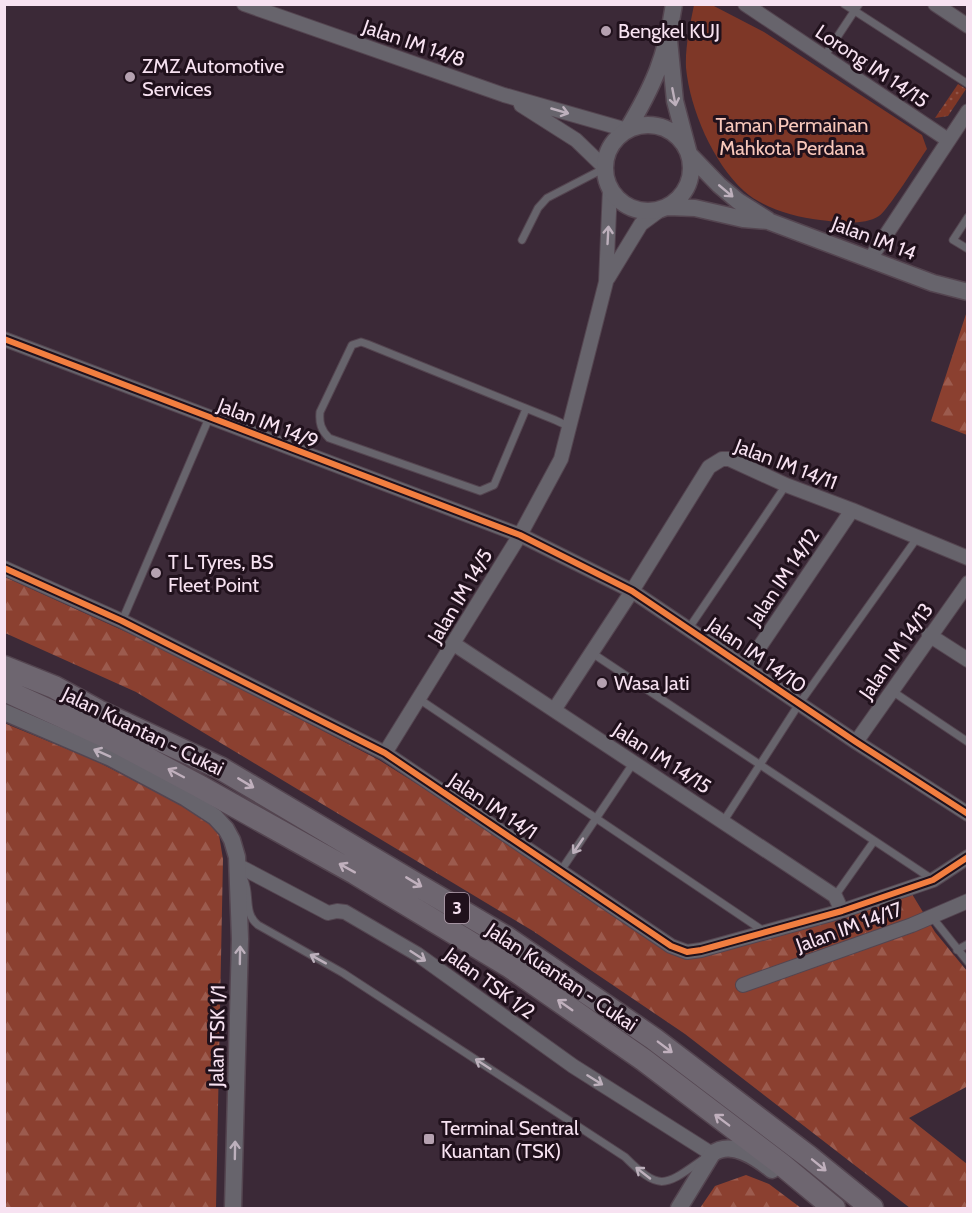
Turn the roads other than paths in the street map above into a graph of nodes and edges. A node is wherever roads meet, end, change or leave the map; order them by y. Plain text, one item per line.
1 (244, 4) edge
2 (674, 4) edge
3 (745, 4) edge
4 (844, 4) edge
5 (859, 4) edge
6 (935, 4) edge
7 (854, 12) junction
8 (968, 26) edge
9 (669, 40) junction
10 (824, 57) junction
11 (968, 84) edge
12 (504, 95) junction
13 (968, 111) edge
14 (627, 130) junction
15 (948, 140) junction
16 (689, 154) junction
17 (605, 168) junction
18 (610, 188) junction
19 (664, 209) junction
20 (968, 217) edge
21 (768, 221) junction
22 (522, 240) dead end
23 (968, 249) edge
24 (870, 259) junction
25 (606, 282) junction
26 (968, 292) edge
27 (4, 339) edge
28 (526, 409) junction
29 (209, 418) junction
30 (570, 426) junction
31 (786, 485) junction
32 (852, 510) junction
33 (520, 535) junction
34 (917, 538) junction
35 (968, 558) edge
36 (4, 568) edge
37 (968, 583) edge
38 (632, 591) junction
39 (122, 621) junction
40 (689, 628) junction
41 (929, 635) junction
42 (454, 644) junction
43 (592, 653) junction
44 (968, 660) edge
45 (4, 667) edge
46 (746, 667) junction
47 (4, 690) edge
48 (892, 691) junction
49 (419, 699) junction
50 (799, 704) junction
51 (554, 710) junction
52 (4, 712) edge
53 (856, 742) junction
54 (968, 742) edge
55 (385, 753) junction
56 (634, 762) junction
57 (761, 765) junction
58 (968, 814) edge
59 (596, 818) junction
60 (723, 822) junction
61 (874, 841) junction
62 (968, 856) edge
63 (237, 865) junction
64 (560, 872) junction
65 (933, 880) junction
66 (835, 896) junction
67 (968, 901) edge
68 (842, 911) junction
69 (932, 917) junction
70 (765, 933) junction
71 (968, 944) edge
72 (957, 950) junction
73 (968, 962) edge
74 (743, 985) dead end
75 (712, 1154) junction
76 (233, 1209) edge
77 (680, 1209) edge
78 (820, 1209) edge
79 (834, 1209) edge
80 (872, 1209) edge

1 - 12 street, Jalan IM 14/8
2 - 9 street
3 - 10 street, Lorong IM 14/15
4 - 7 lane
5 - 7 lane
6 - 8 street
7 - 10 lane
7 - 11 lane
9 - 14 street
9 -> 16 street
10 - 15 street, Lorong IM 14/15
12 -> 14 street, Jalan IM 14/8
12 - 17 street, Jalan IM 14/8
13 - 15 street
14 - 16 street
14 - 17 street
15 - 24 street
16 - 19 street
16 -> 21 street
17 - 18 street
17 - 22 lane
18 - 19 street
25 -> 18 street
19 - 21 street
19 - 25 street
20 - 23 lane
21 - 24 street, Jalan IM 14
24 - 26 street, Jalan IM 14
25 - 30 street, Jalan IM 14/5
27 - 29 street, Jalan IM 14/9
28 - 28 lane
28 - 30 lane
29 - 33 street, Jalan IM 14/9
29 - 39 lane
30 - 33 street, Jalan IM 14/5
31 - 32 street, Jalan IM 14/11
31 - 38 street, Jalan IM 14/11
31 - 40 lane
32 - 34 street
32 - 46 street, Jalan IM 14/12
33 - 38 street, Jalan IM 14/10
33 - 42 street, Jalan IM 14/5
34 - 35 street
34 - 50 lane
36 - 39 street, Jalan IM 14/1
37 - 41 street, Jalan IM 14/13
38 - 40 street, Jalan IM 14/10
38 - 43 street, Jalan IM 14/11
39 - 55 street, Jalan IM 14/1
40 - 46 street, Jalan IM 14/10
41 - 44 street
41 - 48 street, Jalan IM 14/13
42 - 49 street, Jalan IM 14/5
42 - 51 street, Jalan IM 14/15
43 - 51 street, Jalan IM 14/11
43 - 57 lane
45 -> 80 highway, Jalan Kuantan - Cukai / 3
46 - 50 street, Jalan IM 14/10
79 -> 47 highway, Jalan Kuantan - Cukai / 3
48 - 53 street, Jalan IM 14/13
48 - 54 lane
49 - 55 street, Jalan IM 14/5
49 - 59 lane
50 - 53 street, Jalan IM 14/10
50 - 57 lane
51 - 56 street, Jalan IM 14/15
63 -> 52 street, Jalan TSK 1/1
53 - 58 street, Jalan IM 14/10
55 - 64 street, Jalan IM 14/1
56 - 59 lane
56 - 60 street, Jalan IM 14/15
57 - 60 lane
57 - 61 lane
59 -> 64 lane
59 - 70 lane
60 - 66 street, Jalan IM 14/15
61 - 65 lane
61 - 66 lane
62 - 65 street, Jalan IM 14/1
63 -> 75 street, Jalan TSK 1/2
75 -> 63 lane
76 -> 63 street, Jalan TSK 1/1
64 - 70 street, Jalan IM 14/1
65 - 68 street, Jalan IM 14/1
66 - 68 street
67 - 69 street, Jalan IM 14/17
68 - 70 street, Jalan IM 14/1
69 - 72 lane
69 - 74 street, Jalan IM 14/17
71 - 72 lane
72 - 73 lane
75 - 77 street
75 - 78 street

